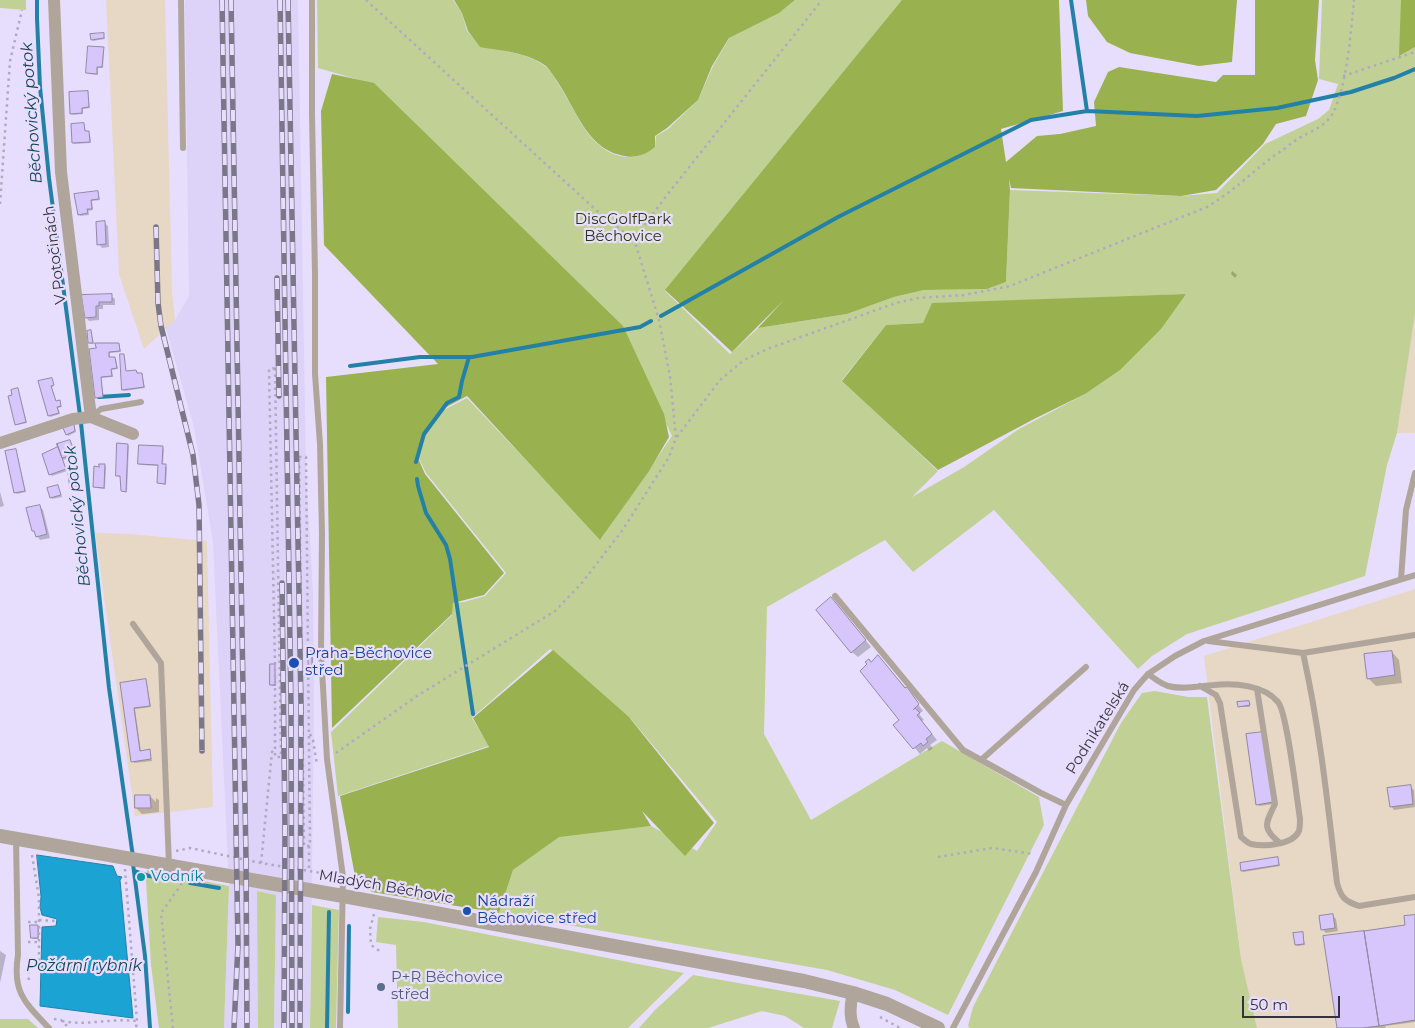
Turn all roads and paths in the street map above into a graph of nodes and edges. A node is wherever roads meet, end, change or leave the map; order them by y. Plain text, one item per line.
1 (54, 0) edge
2 (181, 0) edge
3 (312, 0) edge
4 (366, 0) edge
5 (822, 0) edge
6 (1354, 0) edge
7 (22, 10) dead end
8 (1415, 52) edge
9 (1344, 76) junction
10 (183, 148) dead end
11 (0, 204) edge
12 (634, 239) junction
13 (141, 402) dead end
14 (82, 418) junction
15 (133, 434) dead end
16 (676, 438) junction
17 (0, 442) edge
18 (1415, 473) edge
19 (1415, 575) edge
20 (1401, 579) junction
21 (835, 596) dead end
22 (133, 624) dead end
23 (1415, 635) edge
24 (1204, 641) junction
25 (1303, 653) junction
26 (1086, 667) dead end
27 (1148, 674) junction
28 (1200, 686) junction
29 (1257, 689) junction
30 (274, 750) junction
31 (327, 758) junction
32 (981, 760) junction
33 (1066, 804) junction
34 (0, 836) edge
35 (16, 837) junction
36 (1280, 843) junction
37 (309, 846) junction
38 (190, 848) dead end
39 (31, 851) dead end
40 (1043, 856) junction
41 (938, 857) dead end
42 (125, 861) junction
43 (261, 864) junction
44 (169, 865) junction
45 (309, 871) junction
46 (343, 877) junction
47 (180, 885) dead end
48 (343, 896) junction
49 (1415, 897) edge
50 (375, 913) dead end
51 (39, 921) junction
52 (28, 922) dead end
53 (54, 922) dead end
54 (39, 942) junction
55 (381, 952) dead end
56 (38, 962) dead end
57 (29, 987) dead end
58 (853, 993) junction
59 (51, 1018) dead end
60 (61, 1020) junction
61 (137, 1021) junction
62 (64, 1024) junction
63 (49, 1028) edge
64 (60, 1028) edge
65 (69, 1028) edge
66 (136, 1028) edge
67 (173, 1028) edge
68 (340, 1028) edge
69 (854, 1028) edge
70 (938, 1028) edge
71 (953, 1028) edge

1 - 14 street, V Potočinách
2 - 10 lane
3 - 31 lane
4 - 12 path
5 - 12 path
6 - 9 path
7 - 11 path
8 - 9 path
9 - 16 path
12 - 16 path
13 - 14 lane
14 - 15 street
14 - 17 street
16 - 31 path
18 - 20 lane
19 - 20 lane, Podnikatelská
20 - 24 lane, Podnikatelská
21 - 32 lane
22 - 44 lane
23 - 25 lane
24 - 25 lane
24 - 27 lane, Podnikatelská
25 - 49 lane
26 - 32 lane
27 - 28 lane
27 - 33 lane, Podnikatelská
28 - 29 lane
28 - 36 lane
29 - 36 lane
29 - 36 lane
30 - 30 path
30 - 43 path
31 - 46 lane
32 - 33 lane
33 - 40 lane, Podnikatelská
34 - 35 street, Mladých Běchovic
35 - 42 street, Mladých Běchovic
35 - 63 lane
37 - 37 path
37 - 45 path
38 - 43 path
39 - 51 path
40 - 41 path
40 - 71 lane, Podnikatelská
42 - 44 street, Mladých Běchovic
42 - 61 path
43 - 45 path
44 - 48 street, Mladých Běchovic
45 - 46 path
46 - 48 lane
47 - 67 path
48 - 58 street, Mladých Běchovic
48 - 68 lane
50 - 55 path
51 - 52 path
51 - 53 path
51 - 54 path
54 - 56 path
54 - 57 path
58 - 69 street
58 - 70 street, Mladých Běchovic
59 - 60 path
60 - 61 path
60 - 62 path
61 - 66 path
62 - 64 path
62 - 65 path

